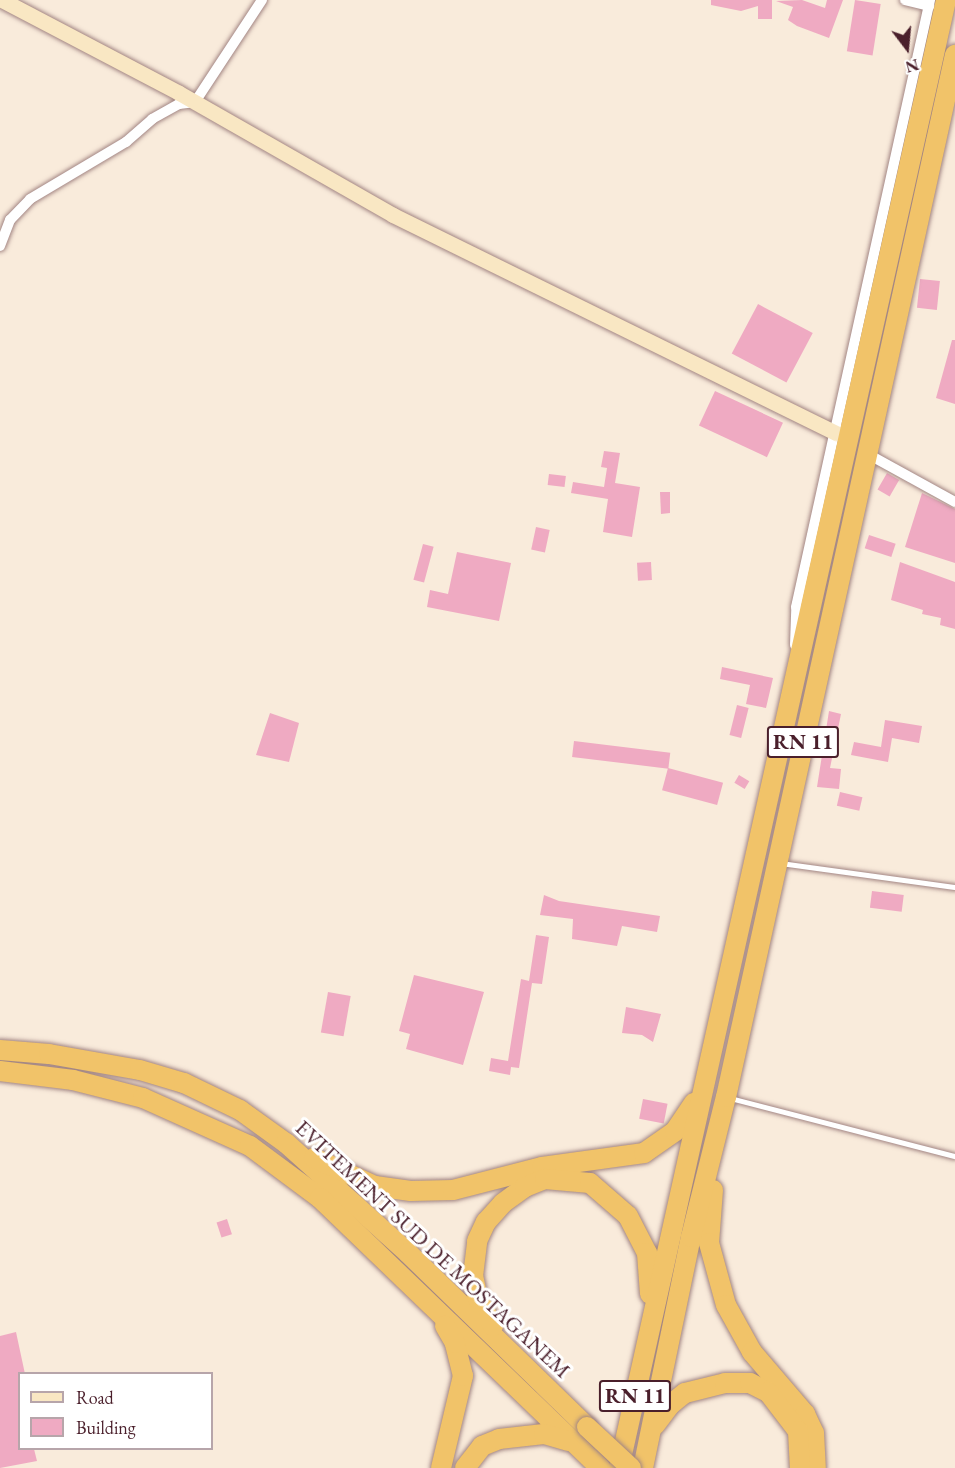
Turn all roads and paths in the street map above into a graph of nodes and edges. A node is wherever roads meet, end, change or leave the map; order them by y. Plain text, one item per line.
1 (2, 0) edge
2 (262, 0) edge
3 (905, 0) edge
4 (935, 2) edge
5 (955, 55) edge
6 (195, 102) junction
7 (0, 246) edge
8 (836, 433) junction
9 (867, 453) junction
10 (955, 502) edge
11 (794, 688) junction
12 (777, 863) junction
13 (955, 886) edge
14 (0, 1050) edge
15 (0, 1071) edge
16 (705, 1085) junction
17 (724, 1104) junction
18 (286, 1143) junction
19 (955, 1156) edge
20 (428, 1299) junction
21 (650, 1323) junction
22 (508, 1350) junction
23 (652, 1430) junction
24 (573, 1443) junction
25 (441, 1468) edge
26 (465, 1468) edge
27 (601, 1468) edge
28 (617, 1468) edge
29 (631, 1468) edge
30 (643, 1468) edge
31 (800, 1468) edge
32 (816, 1468) edge

1 - 6 main road
2 - 6 street
3 - 4 street
4 - 8 street
4 - 11 highway, RN 11
5 - 9 highway, RN 11
6 - 7 street
6 - 8 main road
8 - 11 street
9 - 10 street
9 - 12 highway, RN 11
11 - 16 highway, RN 11
12 - 13 lane
12 - 17 highway, RN 11
14 - 18 highway, EVITEMENT SUD DE MOSTAGANEM
15 - 20 highway, EVITEMENT SUD DE MOSTAGANEM
16 - 18 highway
16 - 21 highway, RN 11
17 - 19 lane
17 - 23 highway, RN 11
17 - 32 highway
18 - 22 highway, EVITEMENT SUD DE MOSTAGANEM
20 - 24 highway, EVITEMENT SUD DE MOSTAGANEM
20 - 25 highway
21 - 22 highway
21 - 28 highway, RN 11
22 - 29 highway, EVITEMENT SUD DE MOSTAGANEM, bridge
23 - 30 highway, RN 11
23 - 31 highway
24 - 26 highway
24 - 27 highway, EVITEMENT SUD DE MOSTAGANEM

